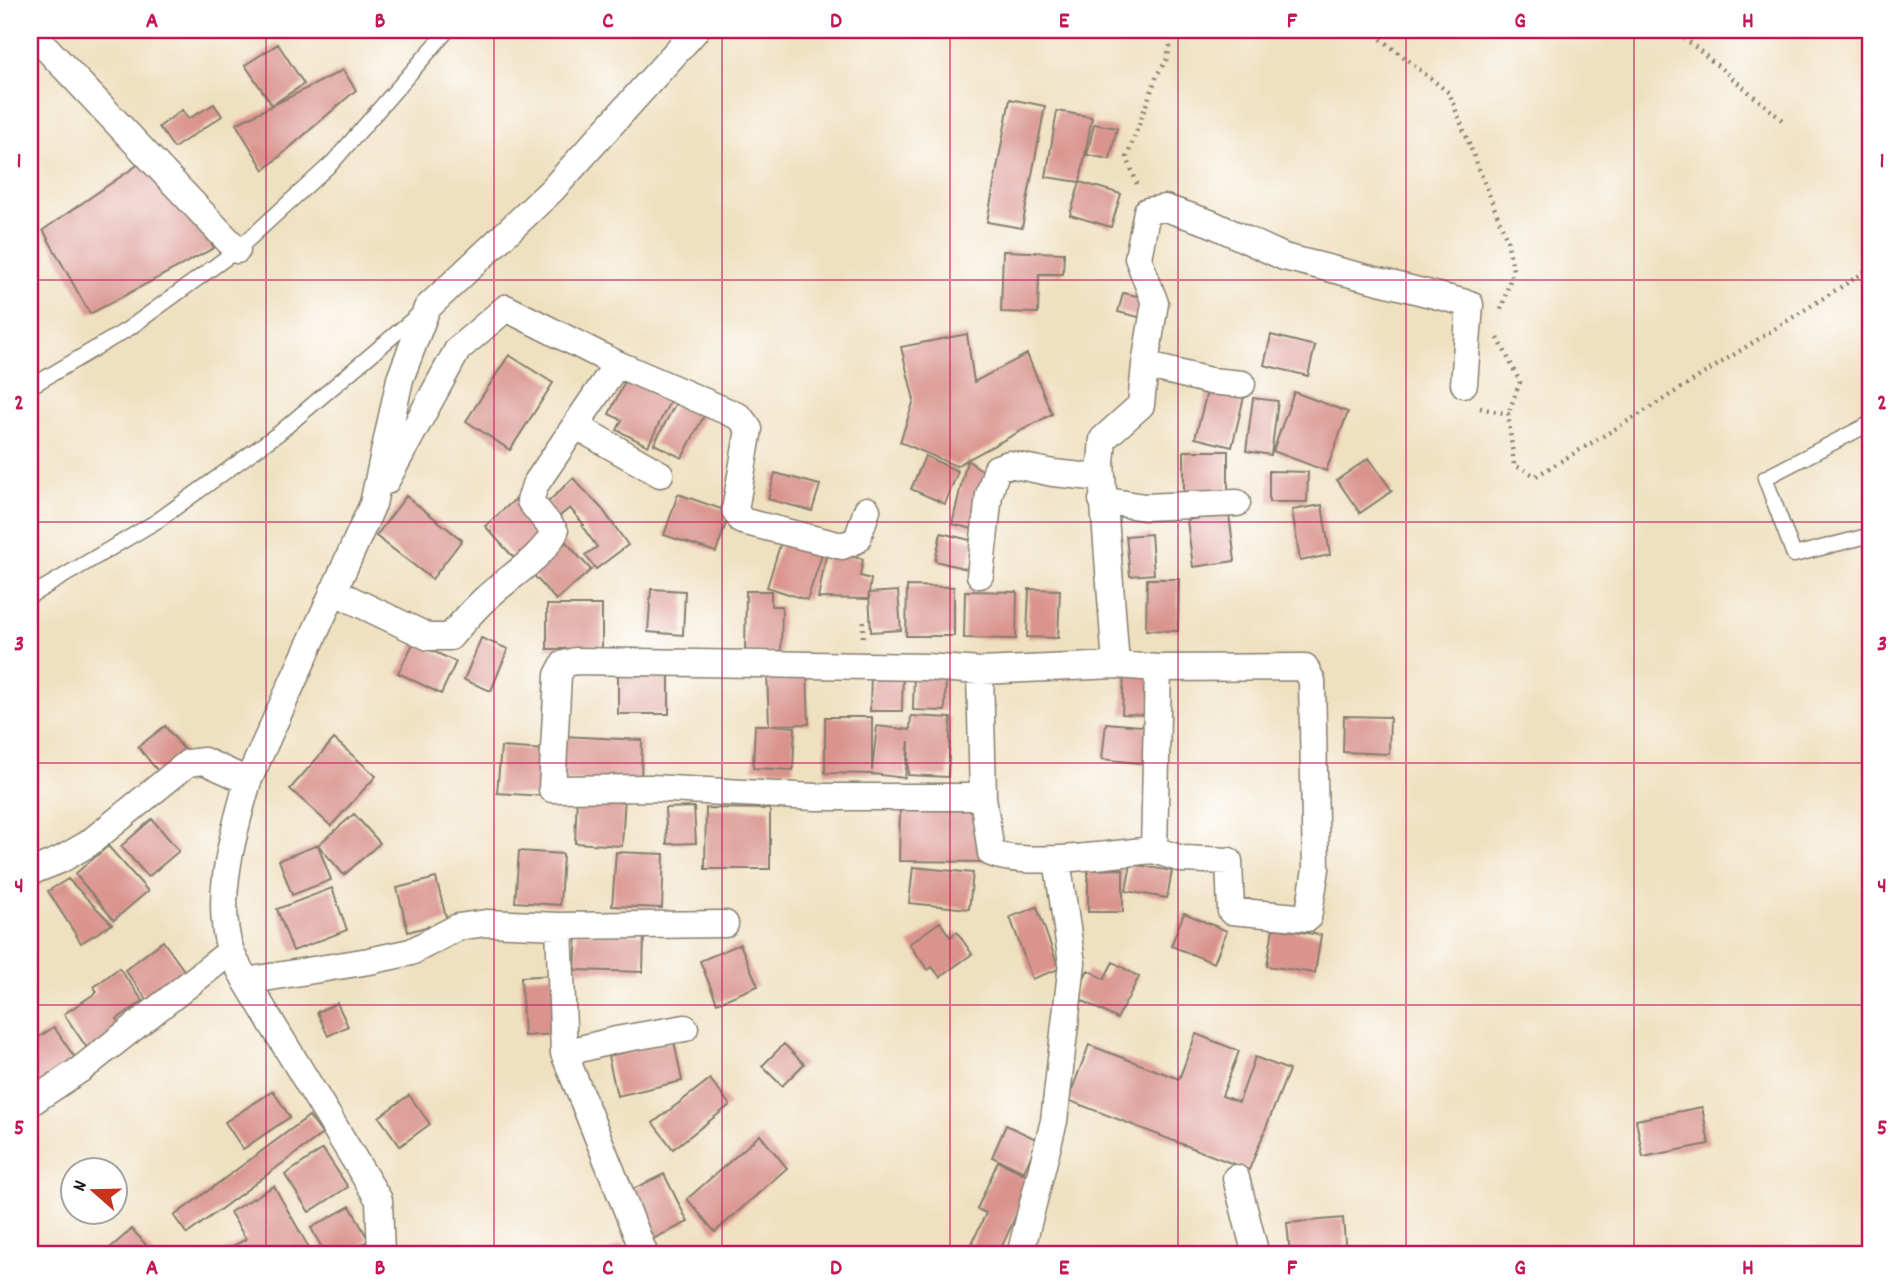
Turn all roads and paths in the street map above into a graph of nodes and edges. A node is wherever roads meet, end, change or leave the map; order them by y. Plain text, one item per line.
1 (448, 30) edge
2 (696, 30) edge
3 (1174, 30) edge
4 (1370, 30) edge
5 (1672, 30) edge
6 (32, 32) edge
7 (1782, 120) dead end
8 (1147, 211) junction
9 (237, 250) junction
10 (1871, 268) edge
11 (427, 308) junction
12 (1498, 319) dead end
13 (1495, 331) dead end
14 (617, 364) junction
15 (1145, 365) junction
16 (1242, 384) dead end
17 (1464, 384) joint
18 (30, 387) edge
19 (1508, 414) junction
20 (1871, 423) edge
21 (576, 426) junction
22 (660, 474) dead end
23 (1102, 489) junction
24 (1237, 503) dead end
25 (373, 504) junction
26 (867, 510) dead end
27 (1871, 535) edge
28 (980, 575) dead end
29 (333, 592) junction
30 (30, 596) edge
31 (1116, 665) junction
32 (1158, 668) junction
33 (980, 671) junction
34 (248, 781) junction
35 (984, 797) junction
36 (1154, 850) junction
37 (1056, 859) junction
38 (30, 873) edge
39 (725, 924) dead end
40 (559, 926) junction
41 (231, 951) junction
42 (246, 981) junction
43 (685, 1028) dead end
44 (564, 1053) junction
45 (30, 1103) edge
46 (1236, 1178) dead end
47 (381, 1255) edge
48 (645, 1255) edge
49 (1020, 1255) edge
50 (1256, 1255) edge

1 - 9 lane
2 - 11 street
3 - 8 path
4 - 12 path
5 - 7 path
6 - 9 street
8 - 15 street
8 - 17 street
9 - 18 lane
10 - 19 path
11 - 25 street
11 - 30 lane
13 - 19 path
14 - 21 street
14 - 25 street
14 - 26 street
15 - 16 street
15 - 23 street
17 - 19 path
20 - 27 lane
21 - 22 street
21 - 29 street
23 - 24 street
23 - 28 street
23 - 31 street
25 - 29 street
29 - 34 street
31 - 32 street
31 - 33 street
32 - 36 street
32 - 36 street
33 - 35 street
33 - 35 street
34 - 38 street
34 - 41 street
35 - 37 street
36 - 37 street
37 - 49 street
39 - 40 street
40 - 42 street
40 - 44 street
41 - 42 street
41 - 45 street
42 - 47 street
43 - 44 street
44 - 48 street
46 - 50 street

